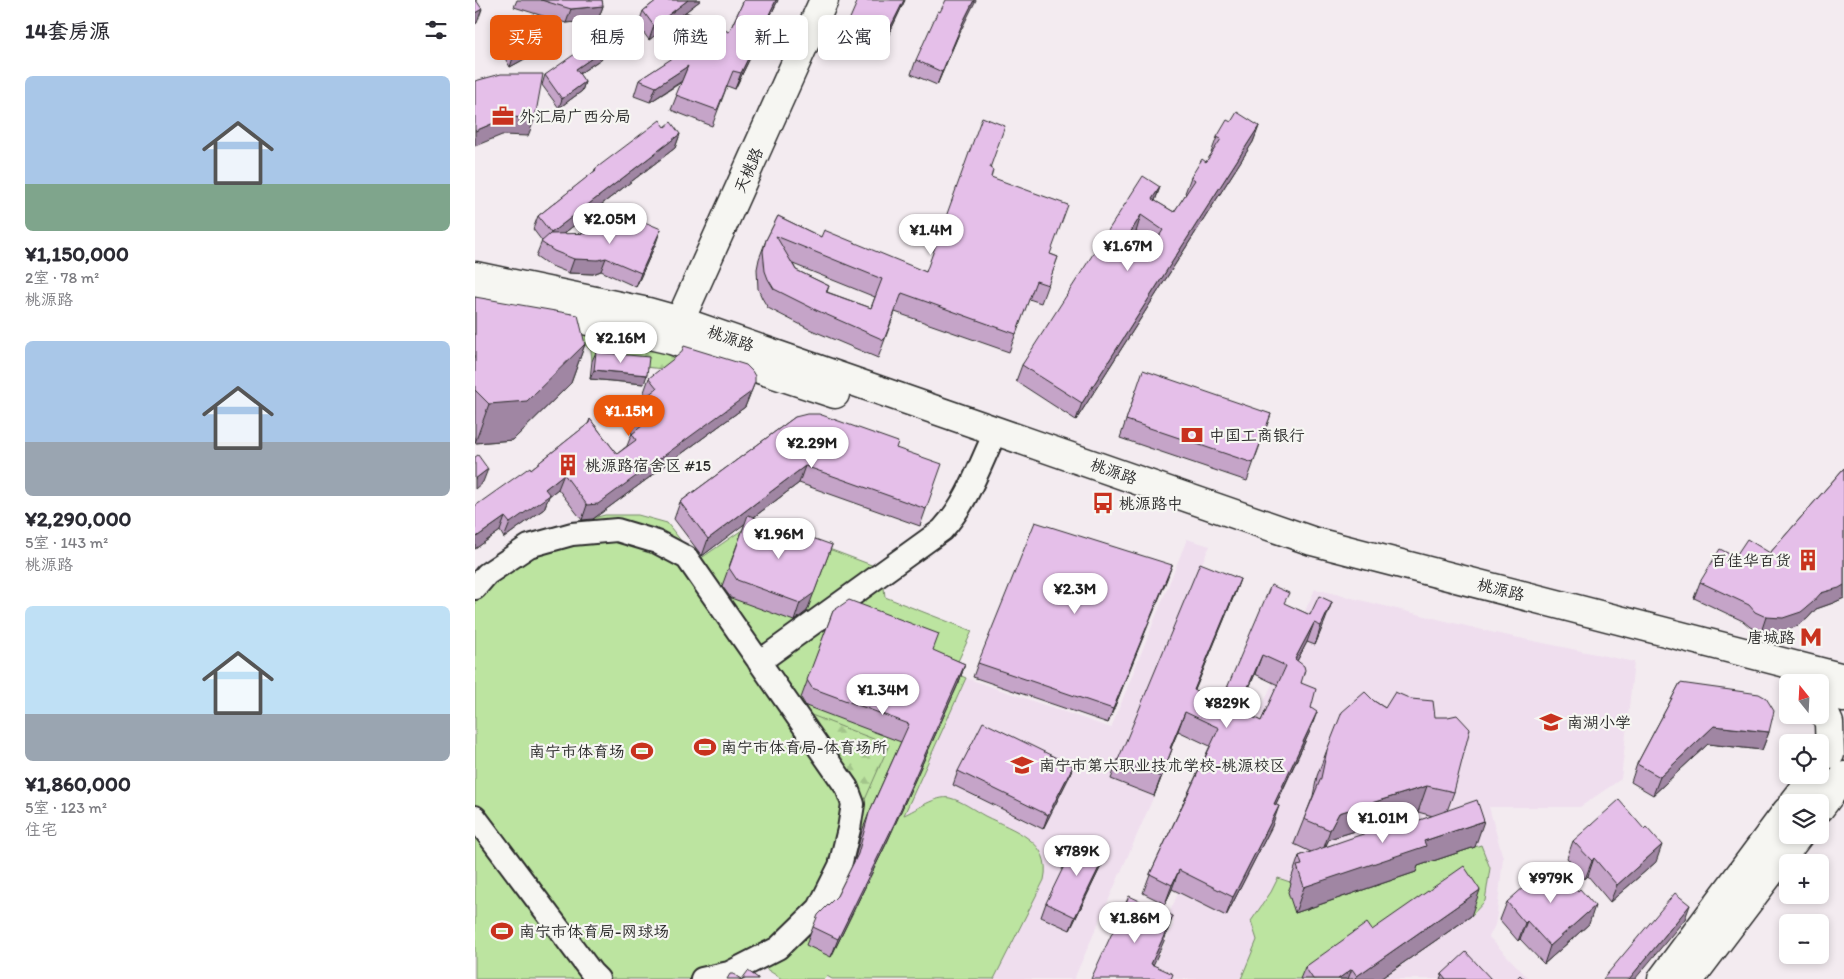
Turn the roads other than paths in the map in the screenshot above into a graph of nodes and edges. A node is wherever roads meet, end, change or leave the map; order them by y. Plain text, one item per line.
1 (824, 0) edge
2 (475, 276) edge
3 (475, 295) edge
4 (675, 330) junction
5 (990, 444) junction
6 (475, 588) edge
7 (759, 662) junction
8 (1832, 677) edge
9 (1779, 680) edge
10 (1844, 698) edge
11 (1844, 731) edge
12 (1829, 764) edge
13 (1811, 784) edge
14 (1802, 794) edge
15 (1779, 822) edge
16 (478, 829) edge
17 (1792, 844) edge
18 (599, 979) edge
19 (702, 979) edge
20 (1661, 979) edge
21 (1690, 979) edge

1 - 4 main road, 天桃路
2 - 4 main road, 桃源路
3 - 4 main road, 桃源路
4 - 5 main road, 桃源路
4 - 8 main road, 桃源路
5 - 7 street
5 - 9 main road, 桃源路
6 - 7 street
7 - 19 street
8 - 10 main road, 桃源路
11 - 12 main road
13 - 14 main road
15 - 20 main road
16 - 18 street
17 - 21 main road

